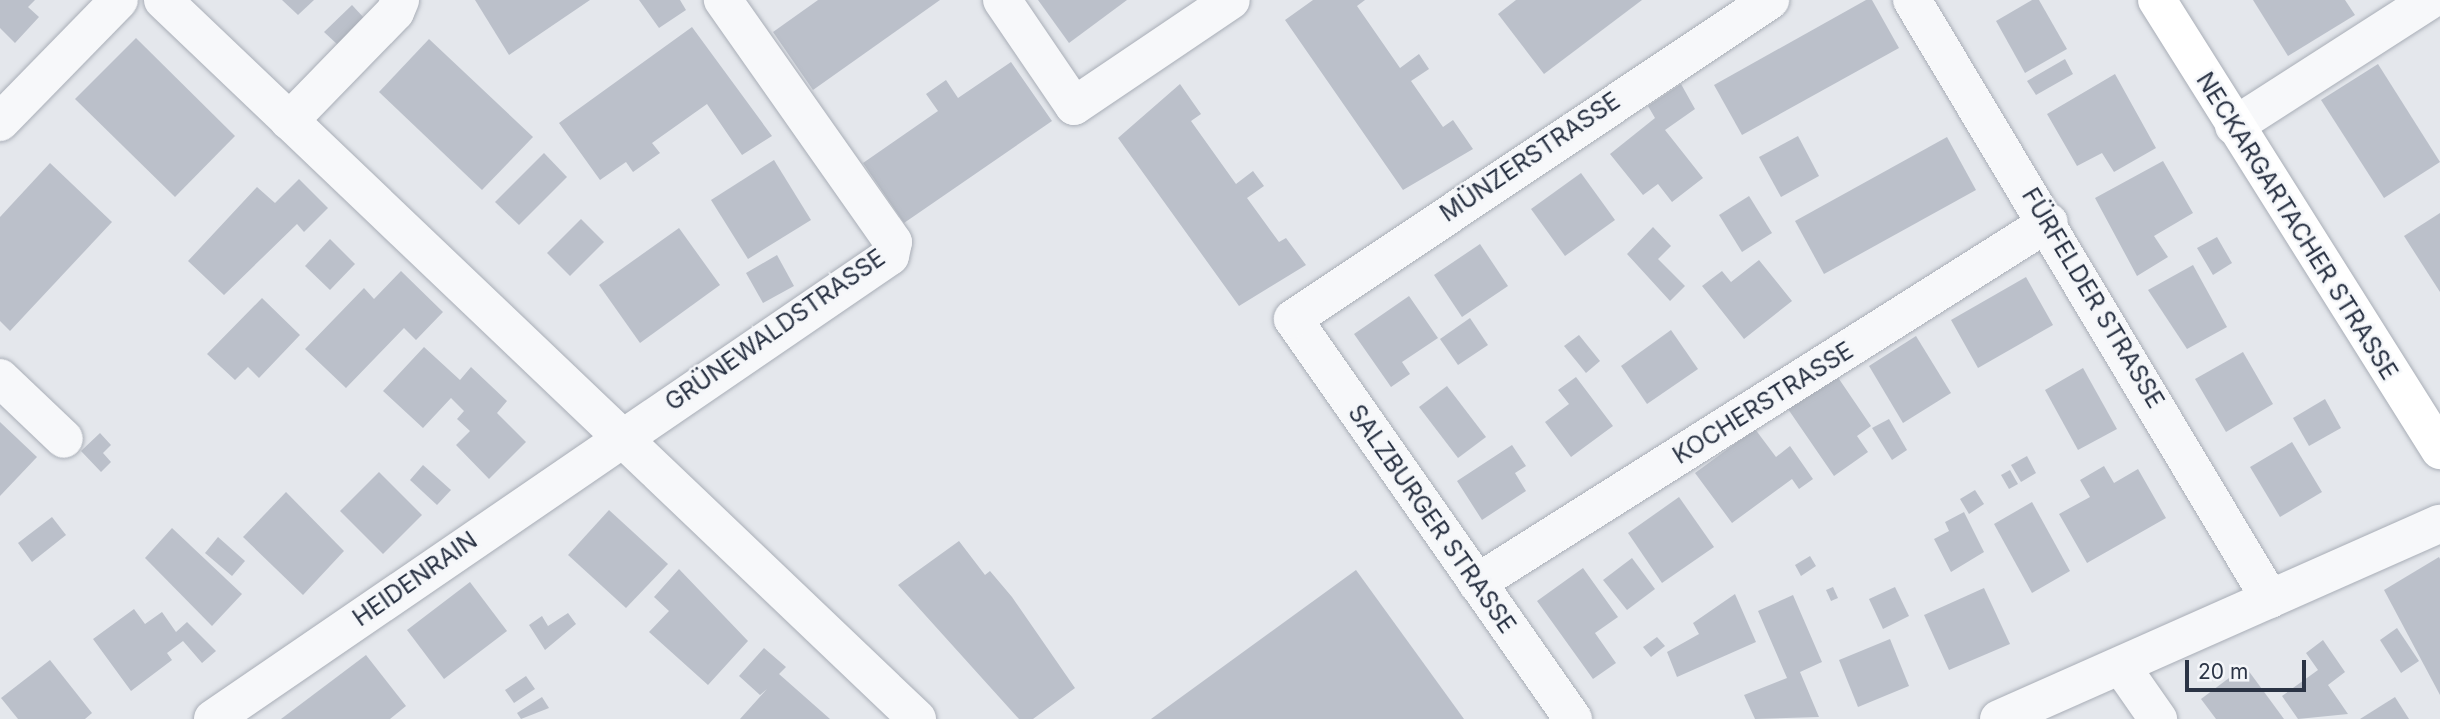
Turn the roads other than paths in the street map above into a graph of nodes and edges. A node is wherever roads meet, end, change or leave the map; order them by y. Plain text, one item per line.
1 (119, 0) edge
2 (163, 0) edge
3 (400, 0) edge
4 (723, 0) edge
5 (1002, 0) edge
6 (1231, 0) edge
7 (1770, 0) edge
8 (1912, 0) edge
9 (2157, 0) edge
10 (2430, 0) edge
11 (289, 121) junction
12 (0, 122) edge
13 (2234, 126) junction
14 (2049, 222) junction
15 (1293, 319) joint
16 (0, 378) edge
17 (64, 439) dead end
18 (617, 439) junction
19 (2440, 450) edge
20 (2440, 524) edge
21 (1477, 583) junction
22 (2270, 599) junction
23 (2121, 666) junction
24 (213, 719) edge
25 (917, 719) edge
26 (1573, 719) edge
27 (1999, 719) edge
28 (2158, 719) edge

1 - 12 street
2 - 11 street
3 - 11 street
4 - 18 street, GRÜNEWALDSTRASSE
5 - 6 street
7 - 15 street, MÜNZERSTRASSE
8 - 14 street, FÜRFELDER STRASSE
9 - 13 main road, NECKARGARTACHER STRASSE
10 - 13 street
11 - 18 street
13 - 19 main road, NECKARGARTACHER STRASSE
14 - 21 street, KOCHERSTRASSE
14 - 22 street, FÜRFELDER STRASSE
15 - 21 street, SALZBURGER STRASSE
16 - 17 street
18 - 24 street, HEIDENRAIN
18 - 25 street
20 - 22 street
21 - 26 street, SALZBURGER STRASSE
22 - 23 street
23 - 27 street
23 - 28 street

